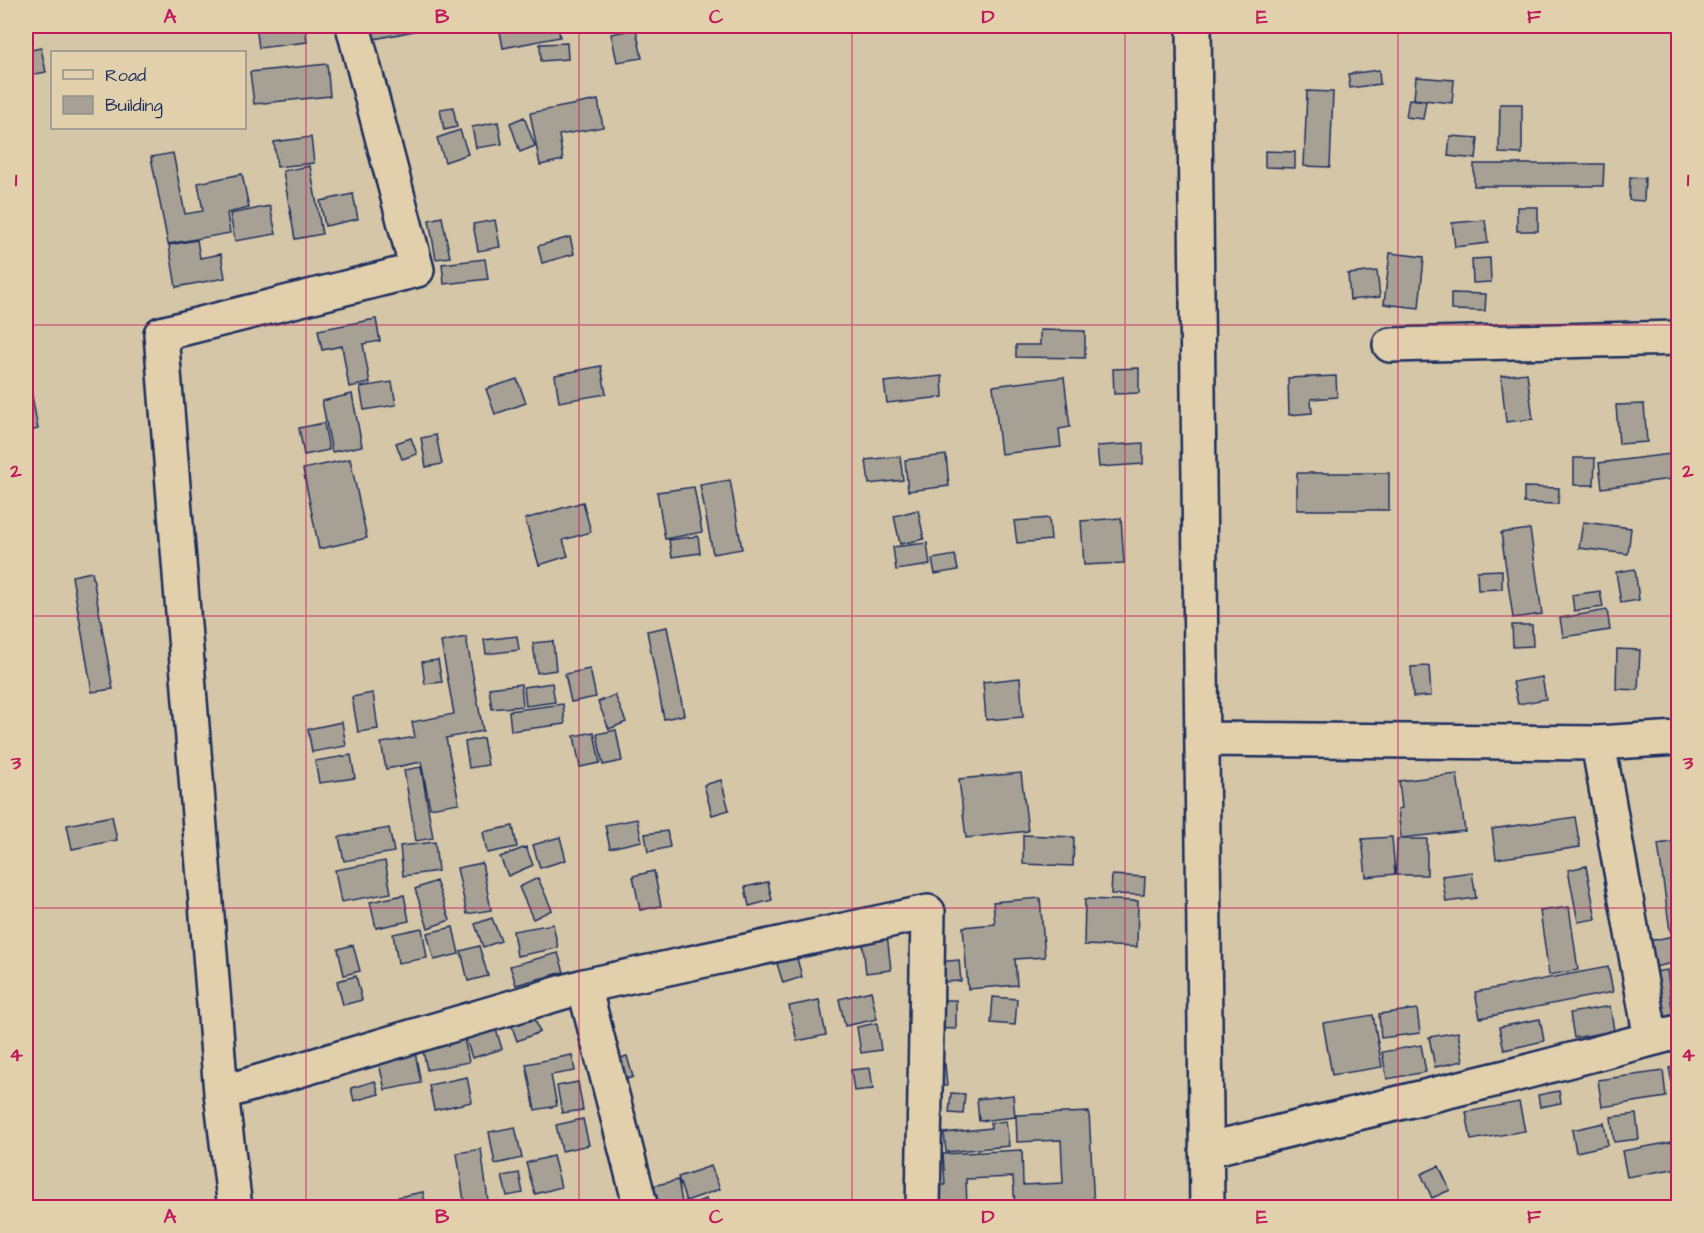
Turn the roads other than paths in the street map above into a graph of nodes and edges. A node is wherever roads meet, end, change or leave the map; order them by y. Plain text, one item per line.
1 (353, 26) edge
2 (1194, 26) edge
3 (1678, 338) edge
4 (1390, 345) dead end
5 (1678, 738) edge
6 (1202, 739) junction
7 (1598, 743) junction
8 (584, 986) junction
9 (1665, 1035) edge
10 (221, 1093) junction
11 (1206, 1150) junction
12 (235, 1208) edge
13 (641, 1208) edge
14 (923, 1208) edge
15 (1207, 1208) edge

1 - 10 street
2 - 6 street
3 - 4 street
5 - 7 street
6 - 7 street
6 - 11 street
7 - 9 street
8 - 10 street
8 - 13 street
8 - 14 street
9 - 11 street
10 - 12 street
11 - 15 street

